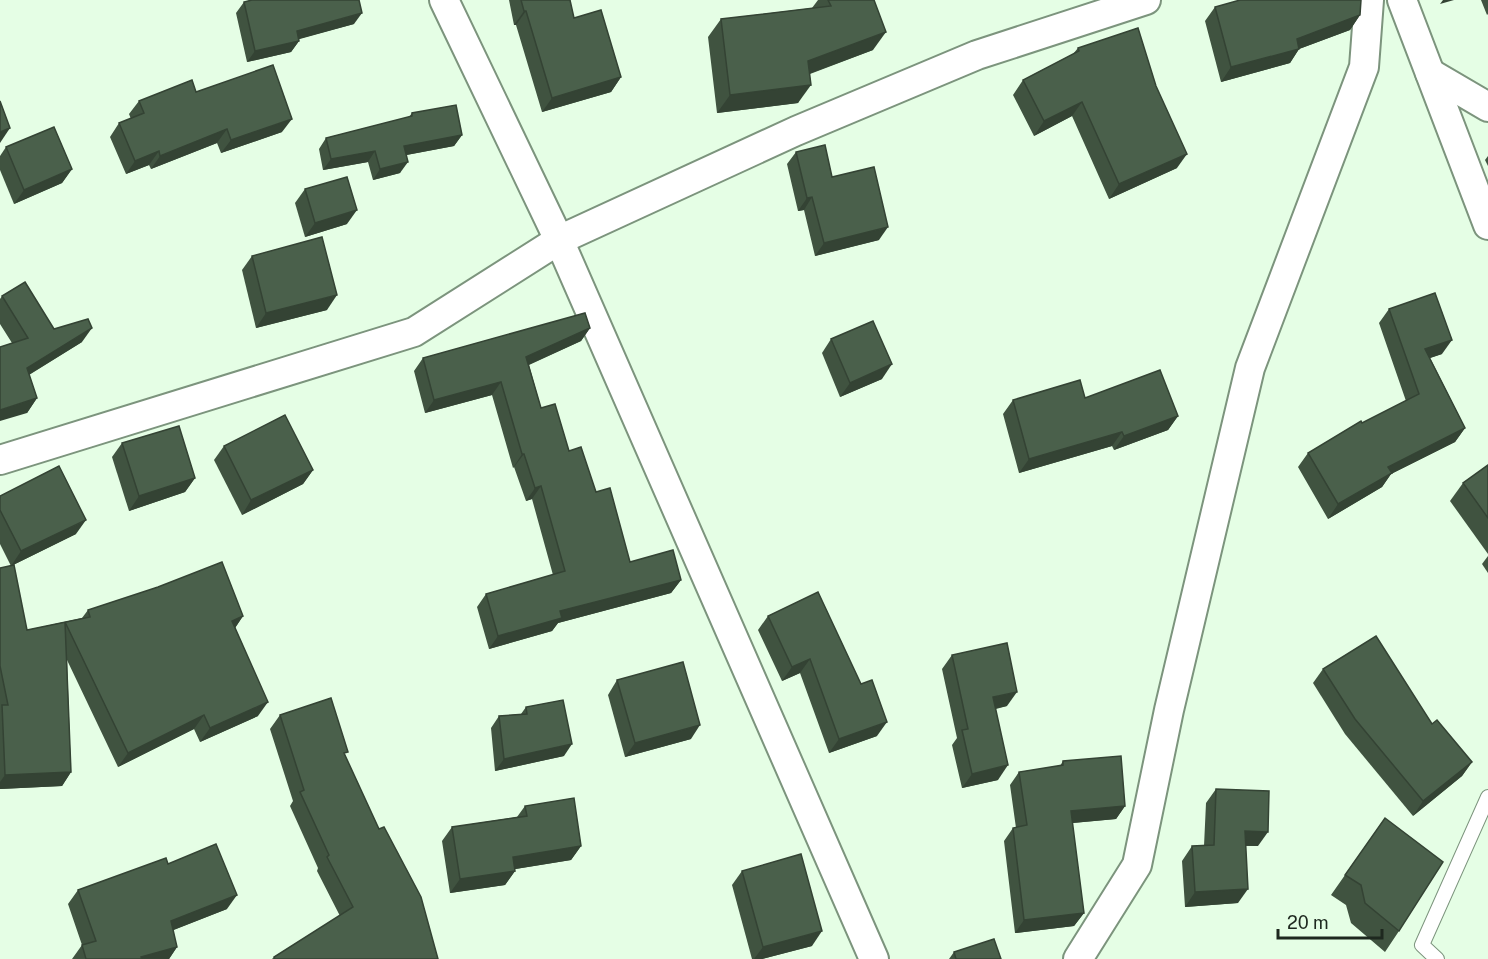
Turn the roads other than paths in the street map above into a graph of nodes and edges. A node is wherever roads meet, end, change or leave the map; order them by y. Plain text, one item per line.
1 (444, 0) edge
2 (1146, 0) edge
3 (1369, 0) edge
4 (1402, 0) edge
5 (1430, 73) junction
6 (1488, 107) edge
7 (1488, 225) edge
8 (559, 240) junction
9 (0, 460) edge
10 (1488, 797) edge
11 (874, 959) edge
12 (1078, 959) edge
13 (1437, 959) edge

1 - 8 street
2 - 8 street
3 - 12 street
4 - 5 street
5 - 6 street
5 - 7 street
8 - 9 street
8 - 11 street
10 - 13 lane

